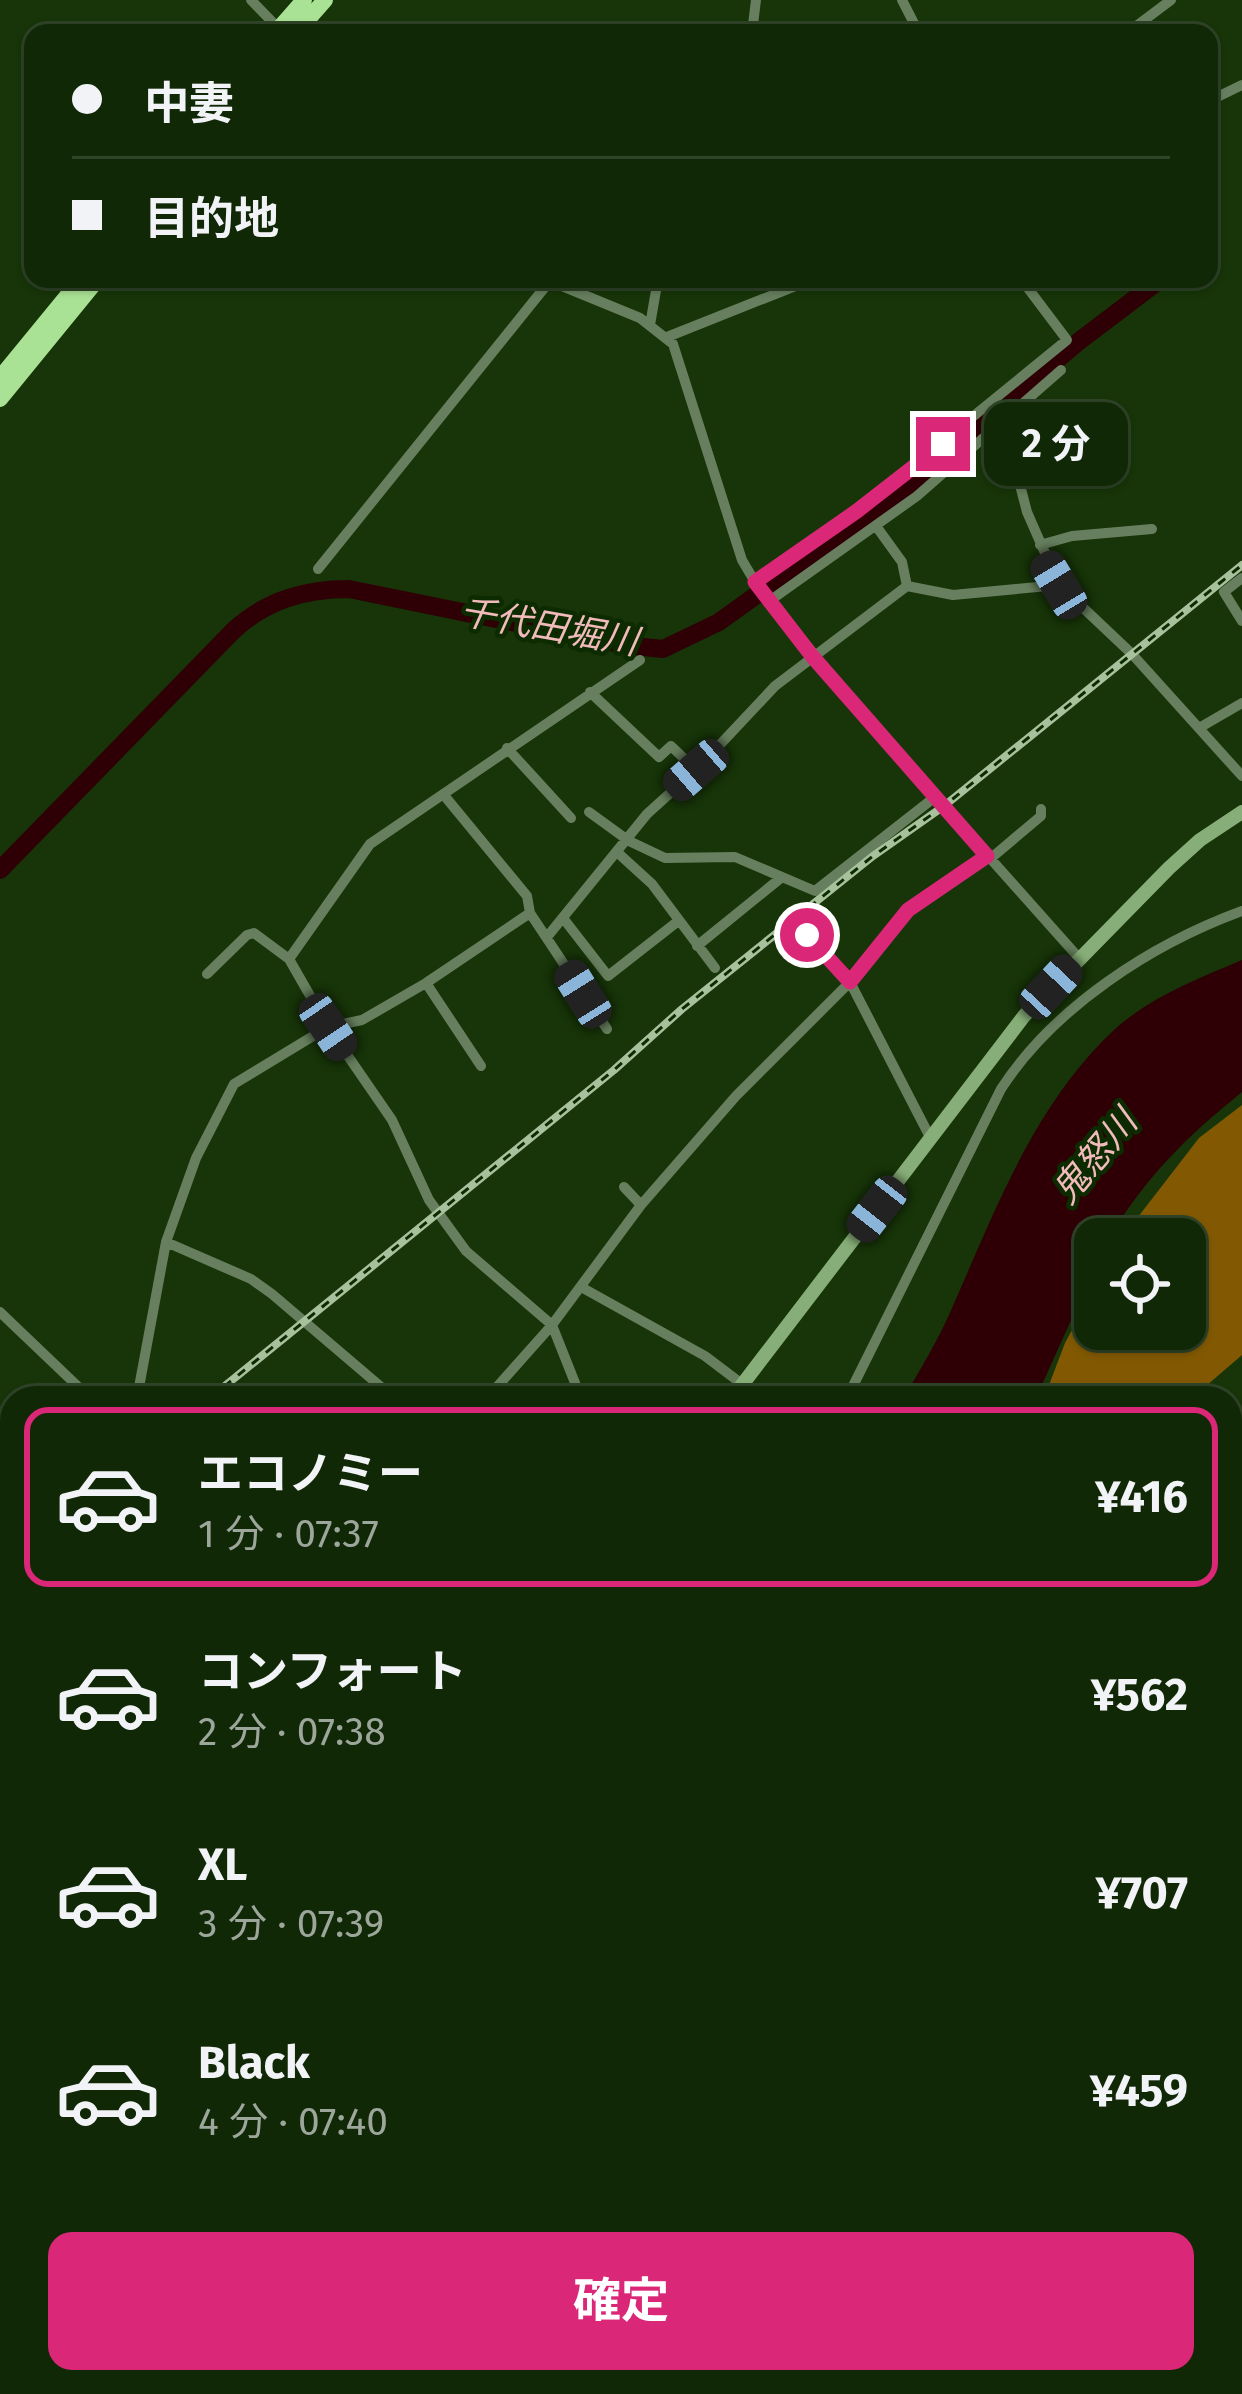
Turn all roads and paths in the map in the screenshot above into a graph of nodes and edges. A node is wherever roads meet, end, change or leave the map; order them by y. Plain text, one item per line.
1 (251, 0) edge
2 (325, 0) edge
3 (1171, 0) edge
4 (275, 24) edge
5 (294, 24) edge
6 (1139, 24) edge
7 (73, 288) edge
8 (91, 288) edge
9 (541, 288) edge
10 (565, 288) edge
11 (656, 288) edge
12 (791, 288) edge
13 (1028, 288) edge
14 (650, 325) junction
15 (667, 338) junction
16 (1061, 370) dead end
17 (0, 378) edge
18 (0, 399) edge
19 (991, 405) junction
20 (1004, 423) junction
21 (877, 526) junction
22 (1152, 530) dead end
23 (1040, 545) junction
24 (317, 569) dead end
25 (1242, 578) edge
26 (755, 582) junction
27 (1059, 585) junction
28 (908, 586) junction
29 (768, 602) junction
30 (1242, 621) edge
31 (812, 656) junction
32 (640, 660) dead end
33 (590, 692) junction
34 (1242, 703) edge
35 (1199, 728) junction
36 (507, 748) junction
37 (696, 770) junction
38 (1242, 776) edge
39 (443, 794) junction
40 (935, 797) junction
41 (1041, 809) dead end
42 (589, 812) dead end
43 (1242, 812) edge
44 (571, 818) dead end
45 (629, 841) junction
46 (618, 853) junction
47 (988, 858) junction
48 (782, 877) junction
49 (1242, 911) edge
50 (530, 913) junction
51 (562, 918) junction
52 (677, 922) junction
53 (807, 935) dead end
54 (547, 937) junction
55 (697, 946) junction
56 (1079, 958) junction
57 (289, 959) junction
58 (715, 968) dead end
59 (207, 974) dead end
60 (850, 982) junction
61 (426, 983) junction
62 (328, 1027) junction
63 (607, 1029) dead end
64 (482, 1066) dead end
65 (931, 1139) junction
66 (624, 1187) dead end
67 (641, 1204) junction
68 (166, 1242) junction
69 (581, 1287) junction
70 (0, 1312) edge
71 (552, 1325) junction
72 (77, 1386) edge
73 (139, 1386) edge
74 (380, 1386) edge
75 (499, 1386) edge
76 (576, 1386) edge
77 (737, 1386) edge
78 (746, 1386) edge
79 (854, 1386) edge

1 - 4 street
2 - 5 highway
3 - 6 street
7 - 17 highway
8 - 18 highway
9 - 24 street
10 - 14 street
11 - 14 street
12 - 15 street
13 - 19 street
14 - 15 street
15 - 26 street
16 - 20 street
19 - 20 street
19 - 26 street
20 - 21 street
20 - 23 street
21 - 28 street
21 - 29 street
22 - 23 street
23 - 27 street
25 - 30 street
26 - 29 street
27 - 28 street
27 - 35 street
28 - 31 street
29 - 31 street
31 - 37 street
31 - 40 street
32 - 33 street
33 - 36 street
33 - 37 street
34 - 35 street
35 - 38 street
36 - 39 street
36 - 44 street
37 - 45 street
39 - 50 street
39 - 57 street
40 - 47 street
40 - 48 street
41 - 47 street
42 - 45 street
43 - 56 main road
45 - 46 street
45 - 48 street
46 - 51 street
46 - 52 street
47 - 56 street
47 - 60 street
48 - 55 street
49 - 79 street
50 - 54 street
50 - 61 street
51 - 52 street
51 - 54 street
52 - 55 street
53 - 60 street
54 - 63 street
55 - 58 street
56 - 65 main road
57 - 59 street
57 - 62 street
60 - 65 street
60 - 67 street
61 - 62 street
61 - 64 street
62 - 68 street
62 - 71 street
65 - 78 main road
66 - 67 street
67 - 69 street
68 - 73 street
68 - 74 street
69 - 71 street
69 - 77 street
70 - 72 street
71 - 75 street
71 - 76 street

